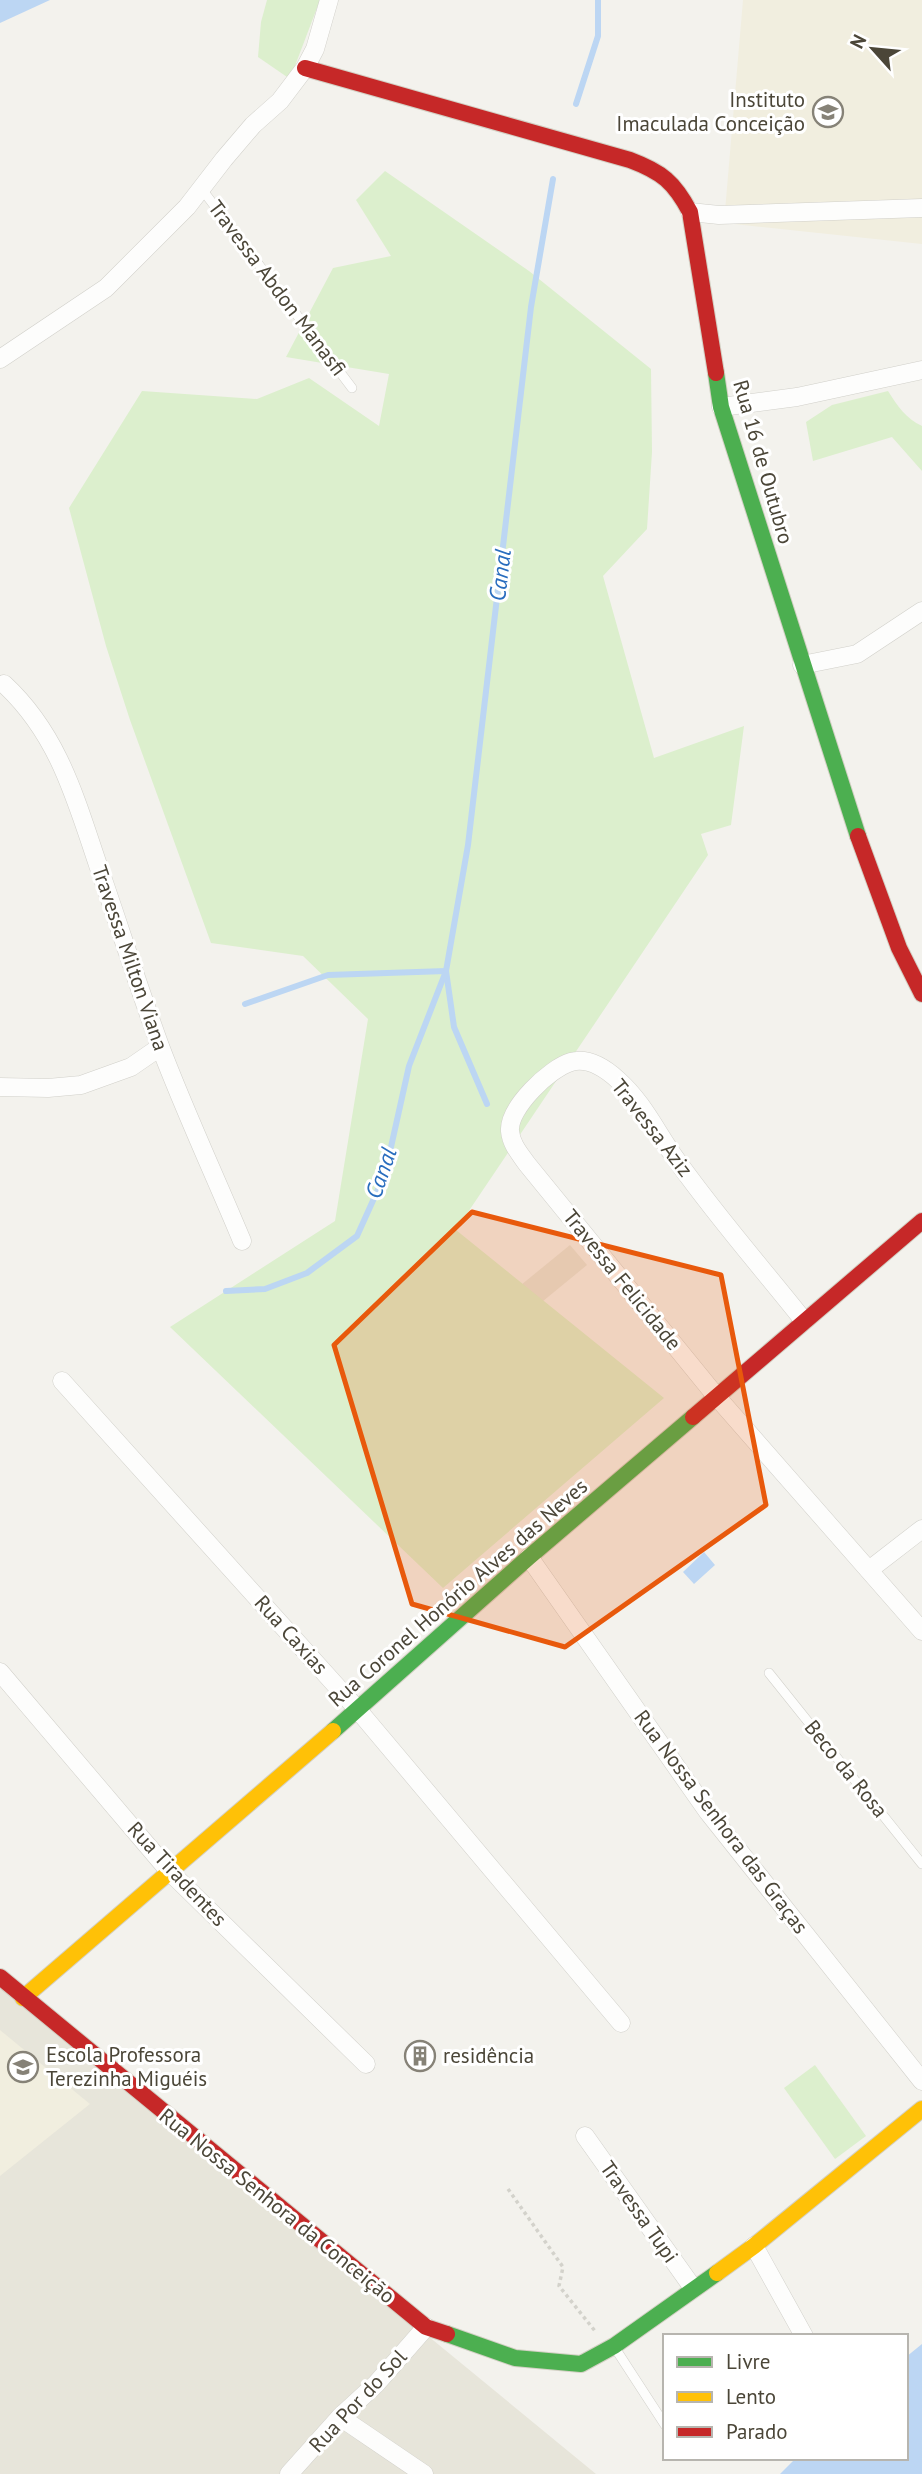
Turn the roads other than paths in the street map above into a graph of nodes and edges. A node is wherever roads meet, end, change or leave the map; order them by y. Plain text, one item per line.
1 (329, 0) edge
2 (305, 68) junction
3 (201, 188) junction
4 (922, 208) edge
5 (690, 212) junction
6 (0, 359) edge
7 (922, 370) edge
8 (352, 387) dead end
9 (721, 407) junction
10 (922, 611) edge
11 (802, 665) junction
12 (4, 684) dead end
13 (922, 994) edge
14 (160, 1046) junction
15 (0, 1087) edge
16 (527, 1164) joint
17 (922, 1221) edge
18 (242, 1241) dead end
19 (804, 1321) junction
20 (62, 1381) dead end
21 (716, 1396) junction
22 (922, 1529) edge
23 (529, 1557) junction
24 (869, 1570) junction
25 (922, 1630) edge
26 (0, 1672) edge
27 (769, 1673) dead end
28 (358, 1710) junction
29 (922, 1864) edge
30 (169, 1871) junction
31 (0, 1977) edge
32 (23, 1998) junction
33 (621, 2023) dead end
34 (366, 2064) dead end
35 (922, 2081) edge
36 (922, 2109) edge
37 (585, 2136) dead end
38 (754, 2246) junction
39 (693, 2288) junction
40 (426, 2327) junction
41 (803, 2334) edge
42 (612, 2348) junction
43 (340, 2417) junction
44 (663, 2422) edge
45 (289, 2474) edge
46 (424, 2474) edge

1 - 2 street
2 - 3 street
2 - 5 street, Rua 16 de Outubro
3 - 6 street
3 - 8 lane, Travessa Abdon Manasfi
4 - 5 street
5 - 9 street, Rua 16 de Outubro
7 - 9 street
9 - 11 street, Rua 16 de Outubro
10 - 11 street
11 - 13 street, Rua 16 de Outubro
12 - 14 street, Travessa Milton Viana
14 - 15 street
14 - 18 street, Travessa Milton Viana
16 - 19 street, Travessa Aziz
16 - 21 street, Travessa Felicidade
17 - 19 street, Rua Coronel Honório Alves das Neves
19 - 21 street, Rua Coronel Honório Alves das Neves
20 - 28 street, Rua Caxias
21 - 23 street, Rua Coronel Honório Alves das Neves
21 - 24 street, Travessa Felicidade
22 - 24 street
23 - 28 street, Rua Coronel Honório Alves das Neves
23 - 35 street, Rua Nossa Senhora das Graças
24 - 25 street, Travessa Felicidade
26 - 30 street, Rua Tiradentes
27 - 29 lane, Beco da Rosa
28 - 30 street, Rua Coronel Honório Alves das Neves
28 - 33 street, Rua Caxias
30 - 32 street, Rua Coronel Honório Alves das Neves
30 - 34 street, Rua Tiradentes
31 - 32 street, Rua Nossa Senhora da Conceição
32 - 40 street, Rua Nossa Senhora da Conceição
36 - 38 street, Rua Nossa Senhora da Conceição
37 - 39 street, Travessa Tupi
38 - 39 street, Rua Nossa Senhora da Conceição
38 - 41 street
39 - 42 street, Rua Nossa Senhora da Conceição
40 - 42 street, Rua Nossa Senhora da Conceição
40 - 43 street, Rua Por do Sol
42 - 44 lane
43 - 45 street, Rua Por do Sol
43 - 46 street

